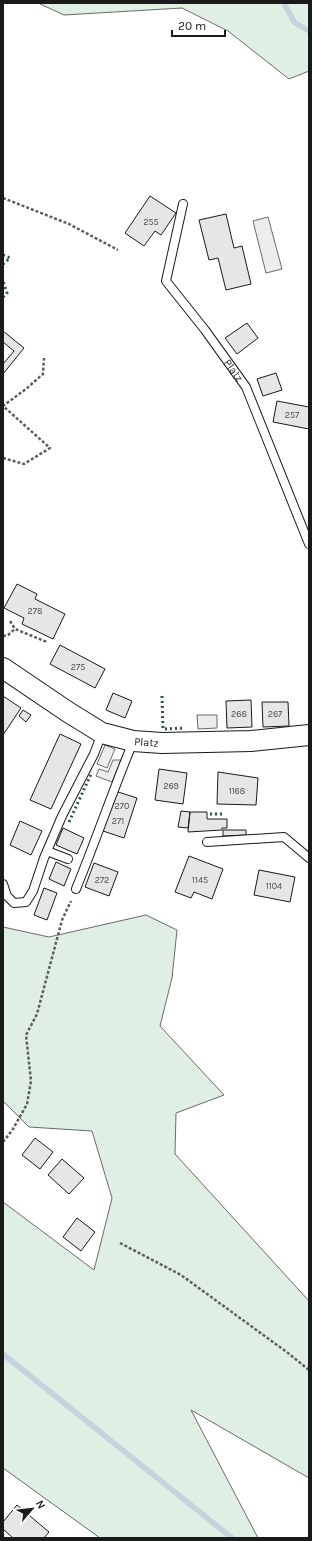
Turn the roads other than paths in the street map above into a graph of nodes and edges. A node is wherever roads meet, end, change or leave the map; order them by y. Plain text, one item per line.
1 (183, 204) dead end
2 (309, 544) edge
3 (3, 668) edge
4 (102, 733) junction
5 (309, 735) edge
6 (133, 741) junction
7 (207, 842) dead end
8 (47, 850) junction
9 (309, 858) edge
10 (68, 859) dead end
11 (3, 884) edge
12 (76, 889) road end

1 - 2 lane, Platz
3 - 4 street, Platz
4 - 6 street, Platz
4 - 8 lane
5 - 6 street, Platz
6 - 12 lane
7 - 9 lane
8 - 10 lane
8 - 11 lane

